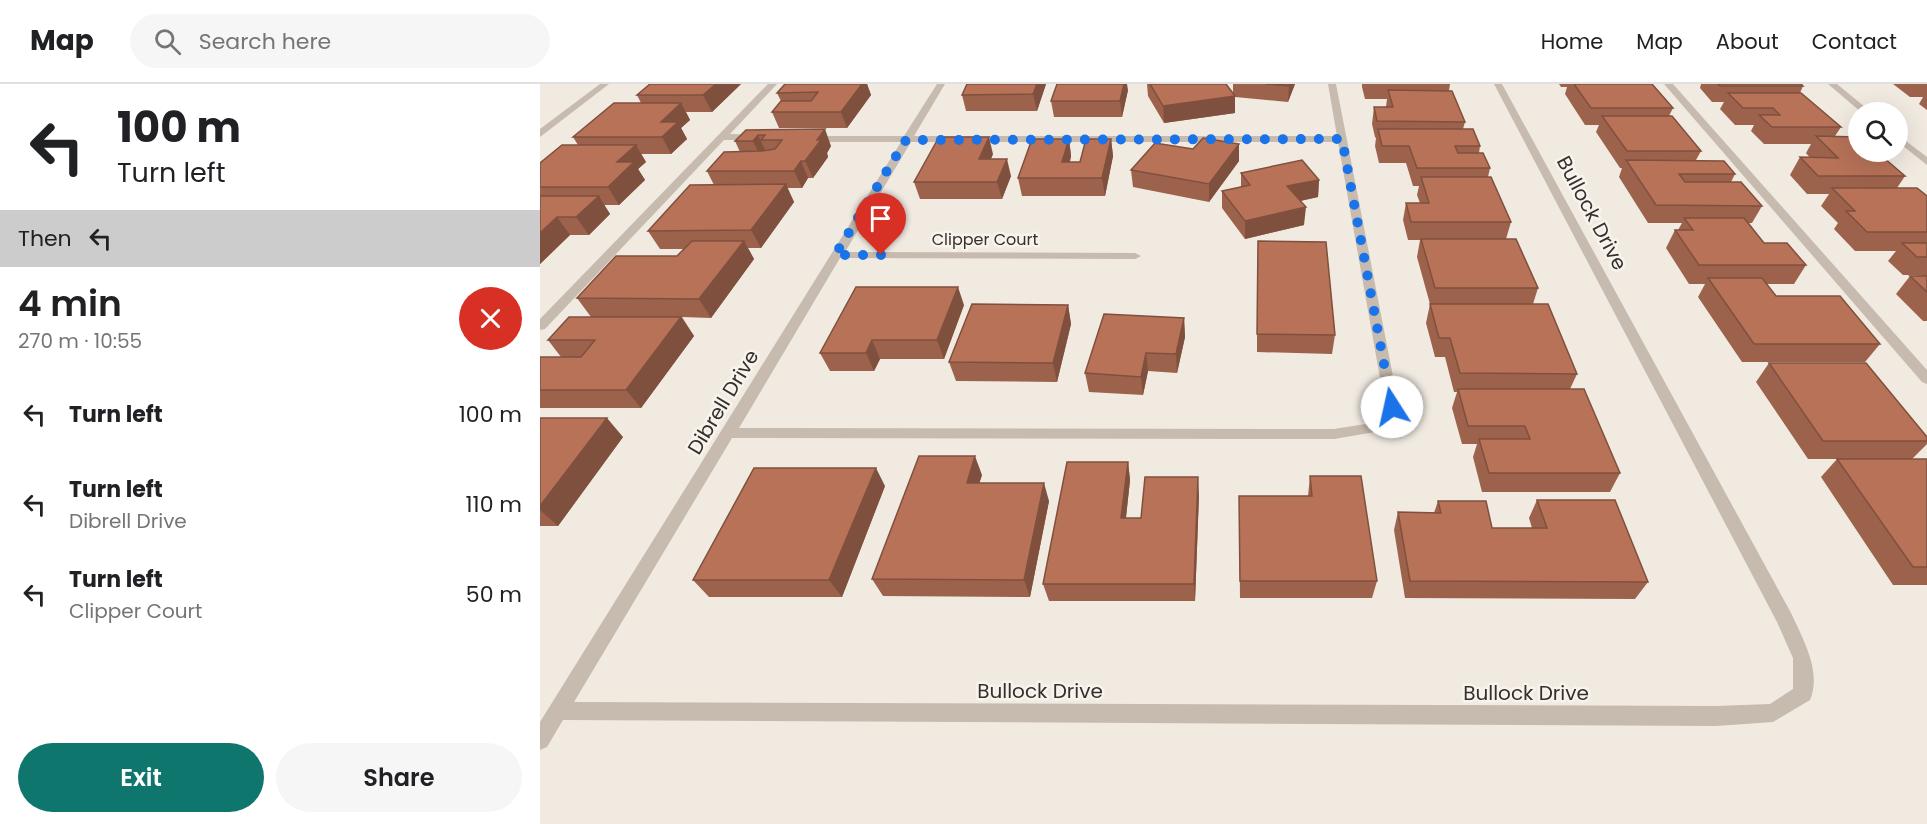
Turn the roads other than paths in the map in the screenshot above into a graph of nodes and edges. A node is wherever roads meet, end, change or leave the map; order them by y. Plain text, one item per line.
1 (605, 84) edge
2 (773, 84) edge
3 (940, 84) edge
4 (1332, 84) edge
5 (1498, 84) edge
6 (1668, 84) edge
7 (1832, 84) edge
8 (1854, 102) edge
9 (540, 134) edge
10 (721, 137) junction
11 (767, 138) edge
12 (802, 138) edge
13 (1342, 139) junction
14 (906, 140) junction
15 (1908, 146) edge
16 (1927, 162) edge
17 (835, 255) junction
18 (1135, 256) dead end
19 (540, 326) edge
20 (1927, 379) edge
21 (727, 433) junction
22 (558, 711) junction
23 (540, 740) edge

1 - 9 street
2 - 10 street
3 - 14 street, Dibrell Drive
4 - 13 street
5 - 22 street, Bullock Drive
6 - 20 street
7 - 8 street
10 - 11 street
10 - 19 street
12 - 14 street
13 - 14 street
13 - 21 street
14 - 17 street, Dibrell Drive
15 - 16 street
17 - 18 street, Clipper Court
17 - 21 street, Dibrell Drive
21 - 22 street, Dibrell Drive
22 - 23 street, Dibrell Drive

